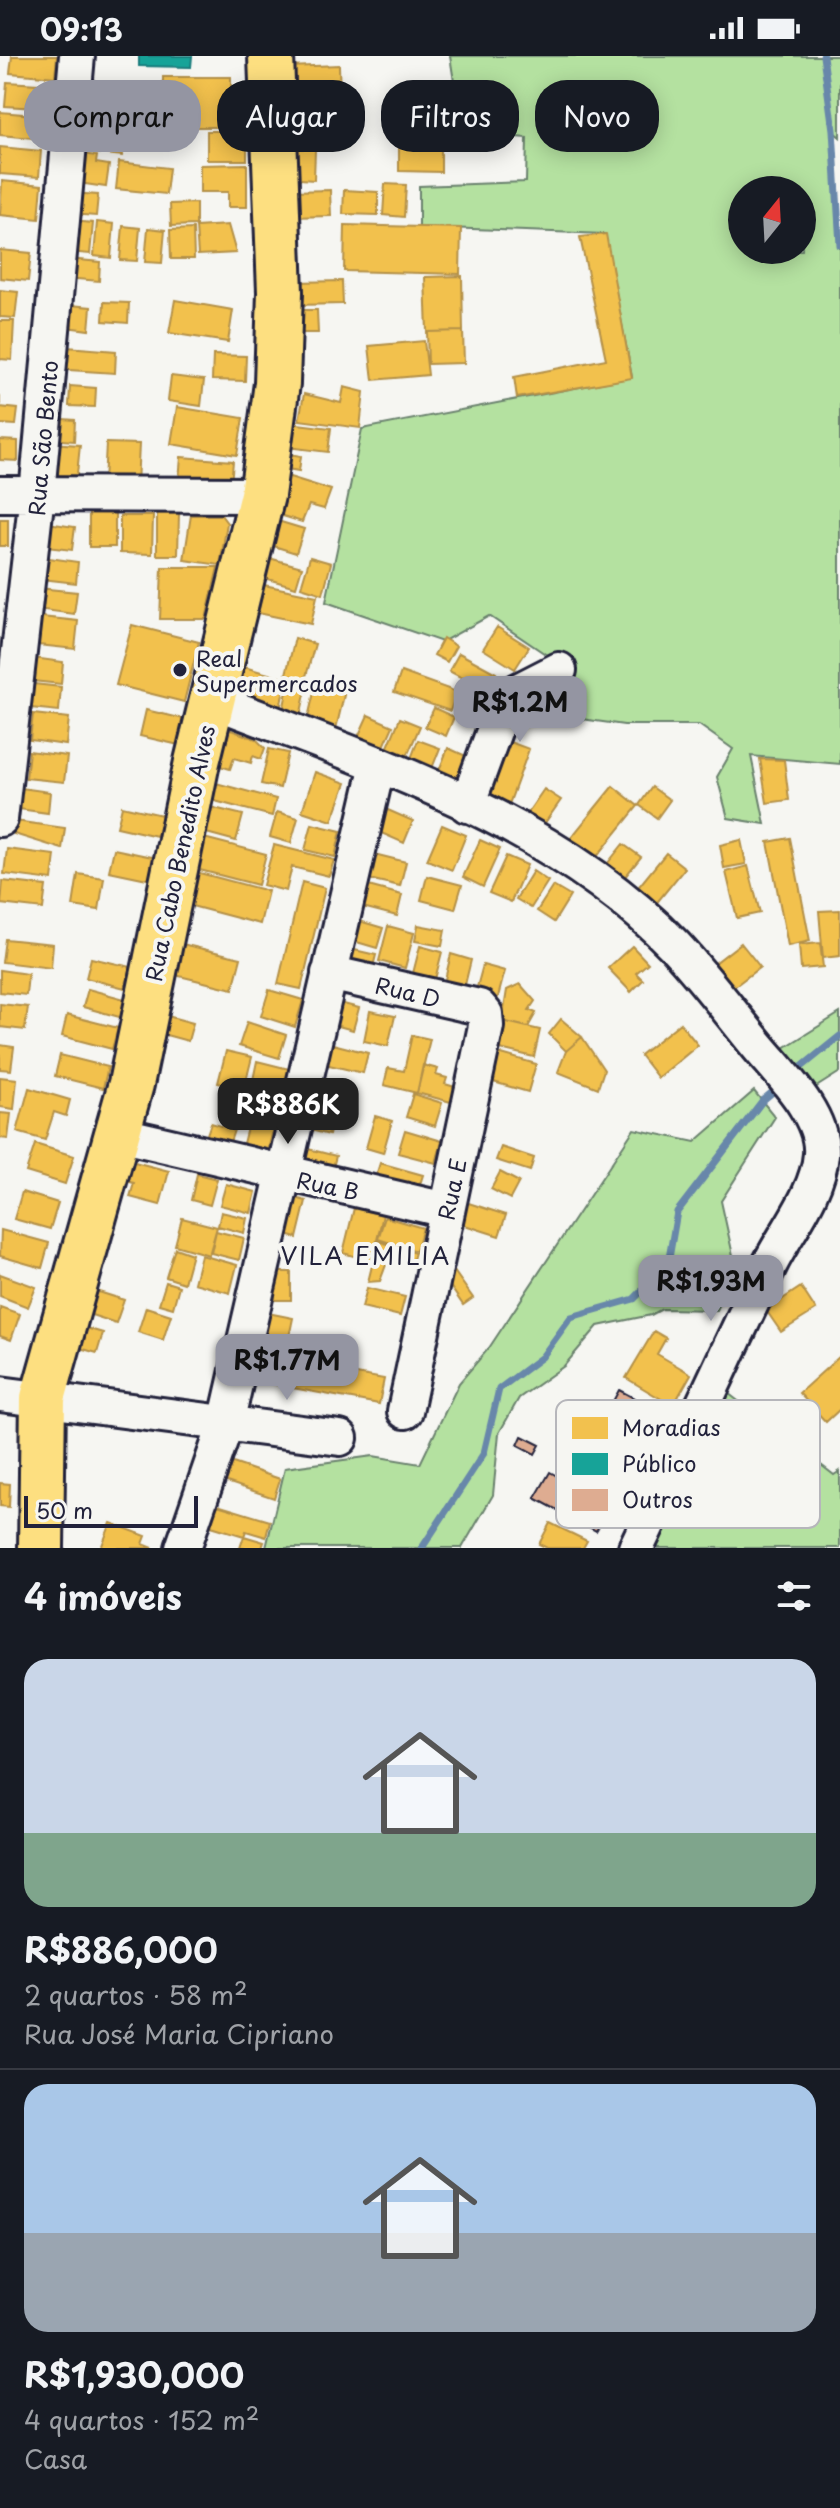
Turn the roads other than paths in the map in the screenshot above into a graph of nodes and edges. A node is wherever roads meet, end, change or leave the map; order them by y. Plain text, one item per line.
1 (77, 56) edge
2 (271, 56) edge
3 (0, 494) edge
4 (37, 494) junction
5 (262, 495) junction
6 (559, 670) dead end
7 (212, 700) junction
8 (378, 764) junction
9 (467, 805) junction
10 (0, 819) edge
11 (329, 973) junction
12 (485, 1014) joint
13 (118, 1134) junction
14 (281, 1174) junction
15 (446, 1210) junction
16 (0, 1394) edge
17 (43, 1398) junction
18 (706, 1400) edge
19 (405, 1411) dead end
20 (226, 1423) junction
21 (340, 1438) dead end
22 (645, 1528) edge
23 (41, 1548) edge
24 (183, 1548) edge
25 (636, 1548) edge

1 - 4 street, Rua São Bento
2 - 5 main road, Rua Cabo Benedito Alves
3 - 4 street
4 - 5 street
4 - 10 street, Rua São Bento
5 - 7 main road, Rua Cabo Benedito Alves
6 - 9 street
7 - 8 street
7 - 13 main road, Rua Cabo Benedito Alves
8 - 9 street
8 - 11 street
9 - 18 street
11 - 12 street, Rua D
11 - 14 street
12 - 15 street, Rua E
13 - 14 street, Rua B
13 - 17 main road, Rua Cabo Benedito Alves
14 - 15 street, Rua B
14 - 20 street
15 - 19 street, Rua E
16 - 17 street
17 - 20 street
17 - 23 main road, Rua Cabo Benedito Alves
20 - 21 street
20 - 24 street
22 - 25 street

